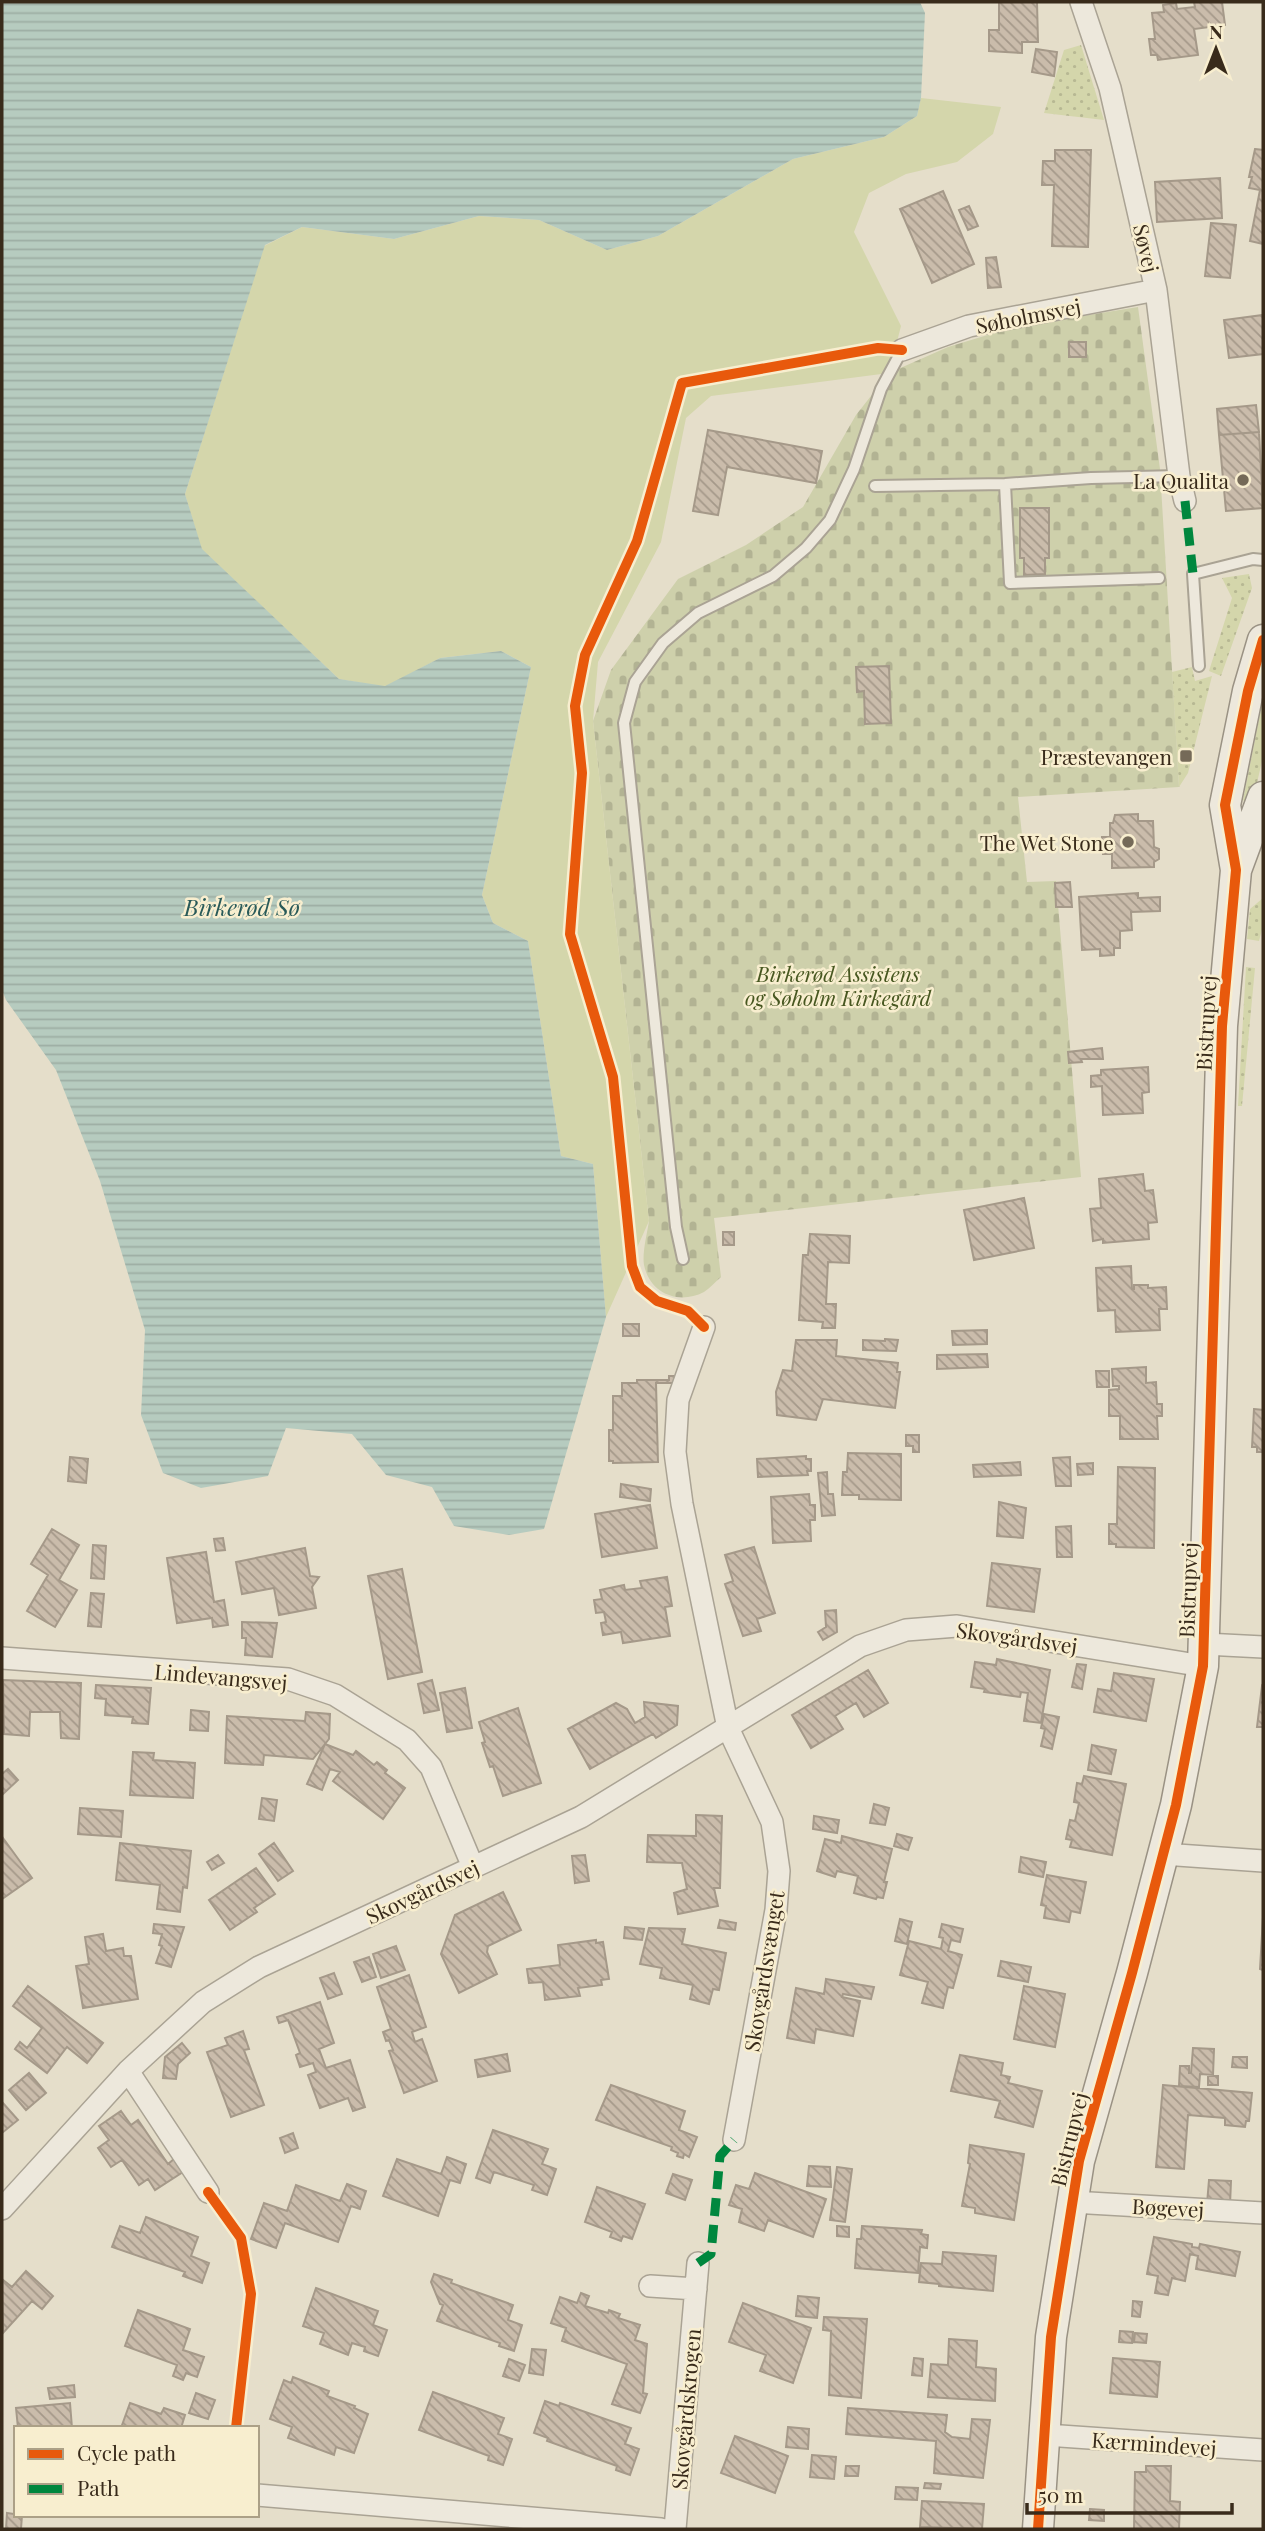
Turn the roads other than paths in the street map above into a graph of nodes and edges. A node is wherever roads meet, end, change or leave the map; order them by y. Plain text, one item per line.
1 (1081, 2) edge
2 (1156, 290) junction
3 (902, 350) joint
4 (1179, 476) junction
5 (1005, 484) junction
6 (875, 486) dead end
7 (1185, 500) dead end
8 (1263, 560) edge
9 (1159, 578) dead end
10 (1263, 640) edge
11 (1199, 666) dead end
12 (1263, 797) edge
13 (1236, 870) junction
14 (683, 1259) dead end
15 (704, 1327) dead end
16 (1263, 1647) edge
17 (1204, 1655) junction
18 (2, 1658) edge
19 (728, 1728) junction
20 (1163, 1854) junction
21 (1263, 1861) edge
22 (473, 1867) junction
23 (128, 2071) junction
24 (734, 2140) dead end
25 (208, 2192) dead end
26 (1072, 2202) junction
27 (2, 2209) edge
28 (1263, 2213) edge
29 (698, 2263) dead end
30 (650, 2286) dead end
31 (696, 2289) junction
32 (1045, 2435) junction
33 (1263, 2450) edge
34 (259, 2495) edge
35 (660, 2529) edge
36 (675, 2529) edge
37 (1038, 2529) edge

1 - 2 street, Søvej
2 - 3 street, Søholmsvej
2 - 4 street, Søvej
3 - 14 lane
4 - 5 lane
4 - 7 street, Søvej
5 - 6 lane
5 - 9 lane
8 - 11 lane
10 - 13 main road, Bistrupvej
12 - 13 main road, Bistrupvej
13 - 17 main road, Bistrupvej
15 - 19 street
16 - 17 street, Skovgårdsvej
17 - 19 street, Skovgårdsvej
17 - 20 main road, Bistrupvej
18 - 22 street, Lindevangsvej
19 - 22 street, Skovgårdsvej
19 - 24 street, Skovgårdsvænget
20 - 21 street
20 - 26 main road, Bistrupvej
22 - 23 street, Skovgårdsvej
23 - 25 street
23 - 27 street, Skovgårdsvej
26 - 28 street, Bøgevej
26 - 32 main road, Bistrupvej
29 - 31 street, Skovgårdskrogen
30 - 31 street
31 - 36 street, Skovgårdskrogen
32 - 33 street, Kærmindevej
32 - 37 main road, Bistrupvej
34 - 35 street

